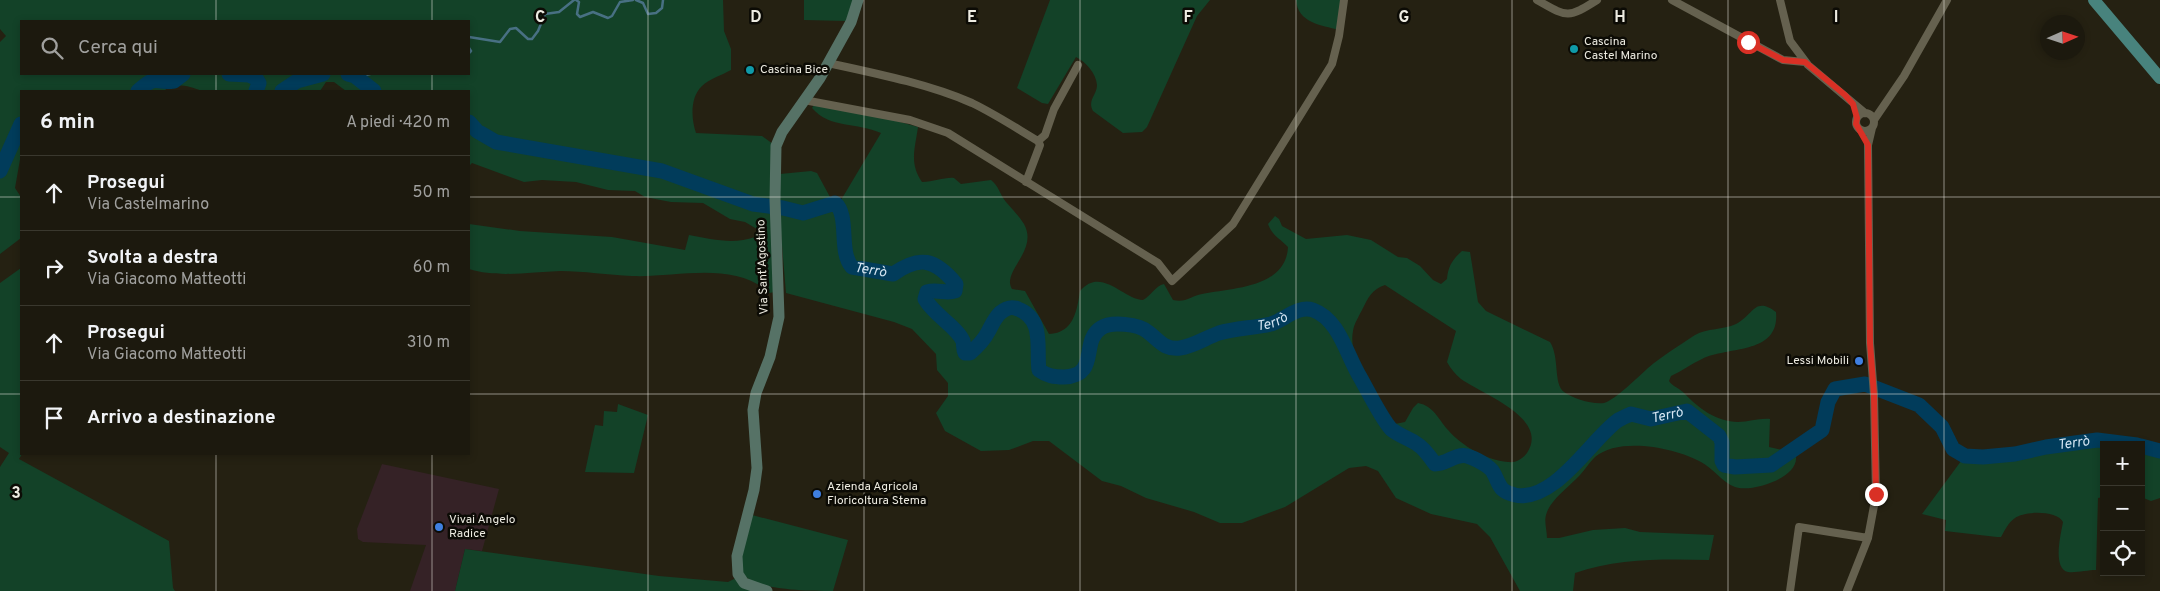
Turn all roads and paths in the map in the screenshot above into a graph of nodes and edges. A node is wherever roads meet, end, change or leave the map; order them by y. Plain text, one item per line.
1 (858, 0) edge
2 (1344, 0) edge
3 (1537, 0) edge
4 (1597, 0) edge
5 (1672, 0) edge
6 (1780, 0) edge
7 (1947, 0) edge
8 (2094, 0) edge
9 (1805, 62) junction
10 (828, 63) junction
11 (1078, 65) dead end
12 (2160, 78) edge
13 (1849, 98) junction
14 (804, 100) junction
15 (1885, 104) junction
16 (1866, 113) junction
17 (1857, 118) junction
18 (1873, 124) junction
19 (1862, 130) junction
20 (1038, 141) junction
21 (1868, 145) junction
22 (1026, 182) junction
23 (1868, 538) junction
24 (767, 591) edge
25 (1790, 591) edge
26 (1847, 591) edge

1 - 10 street, Via Sant'Agostino
2 - 22 street
3 - 4 street
5 - 9 street
6 - 9 street
7 - 15 street
8 - 12 main road
9 - 13 street
10 - 14 street, Via Sant'Agostino
10 - 20 street
11 - 20 street
13 - 16 street
13 - 17 street
14 - 22 street
14 - 24 street, Via Sant'Agostino
15 - 16 street
15 - 18 street
16 - 17 street
16 - 18 street
17 - 19 street
18 - 19 street
18 - 21 street
19 - 21 street
20 - 22 street
21 - 23 street
23 - 25 street
23 - 26 street

